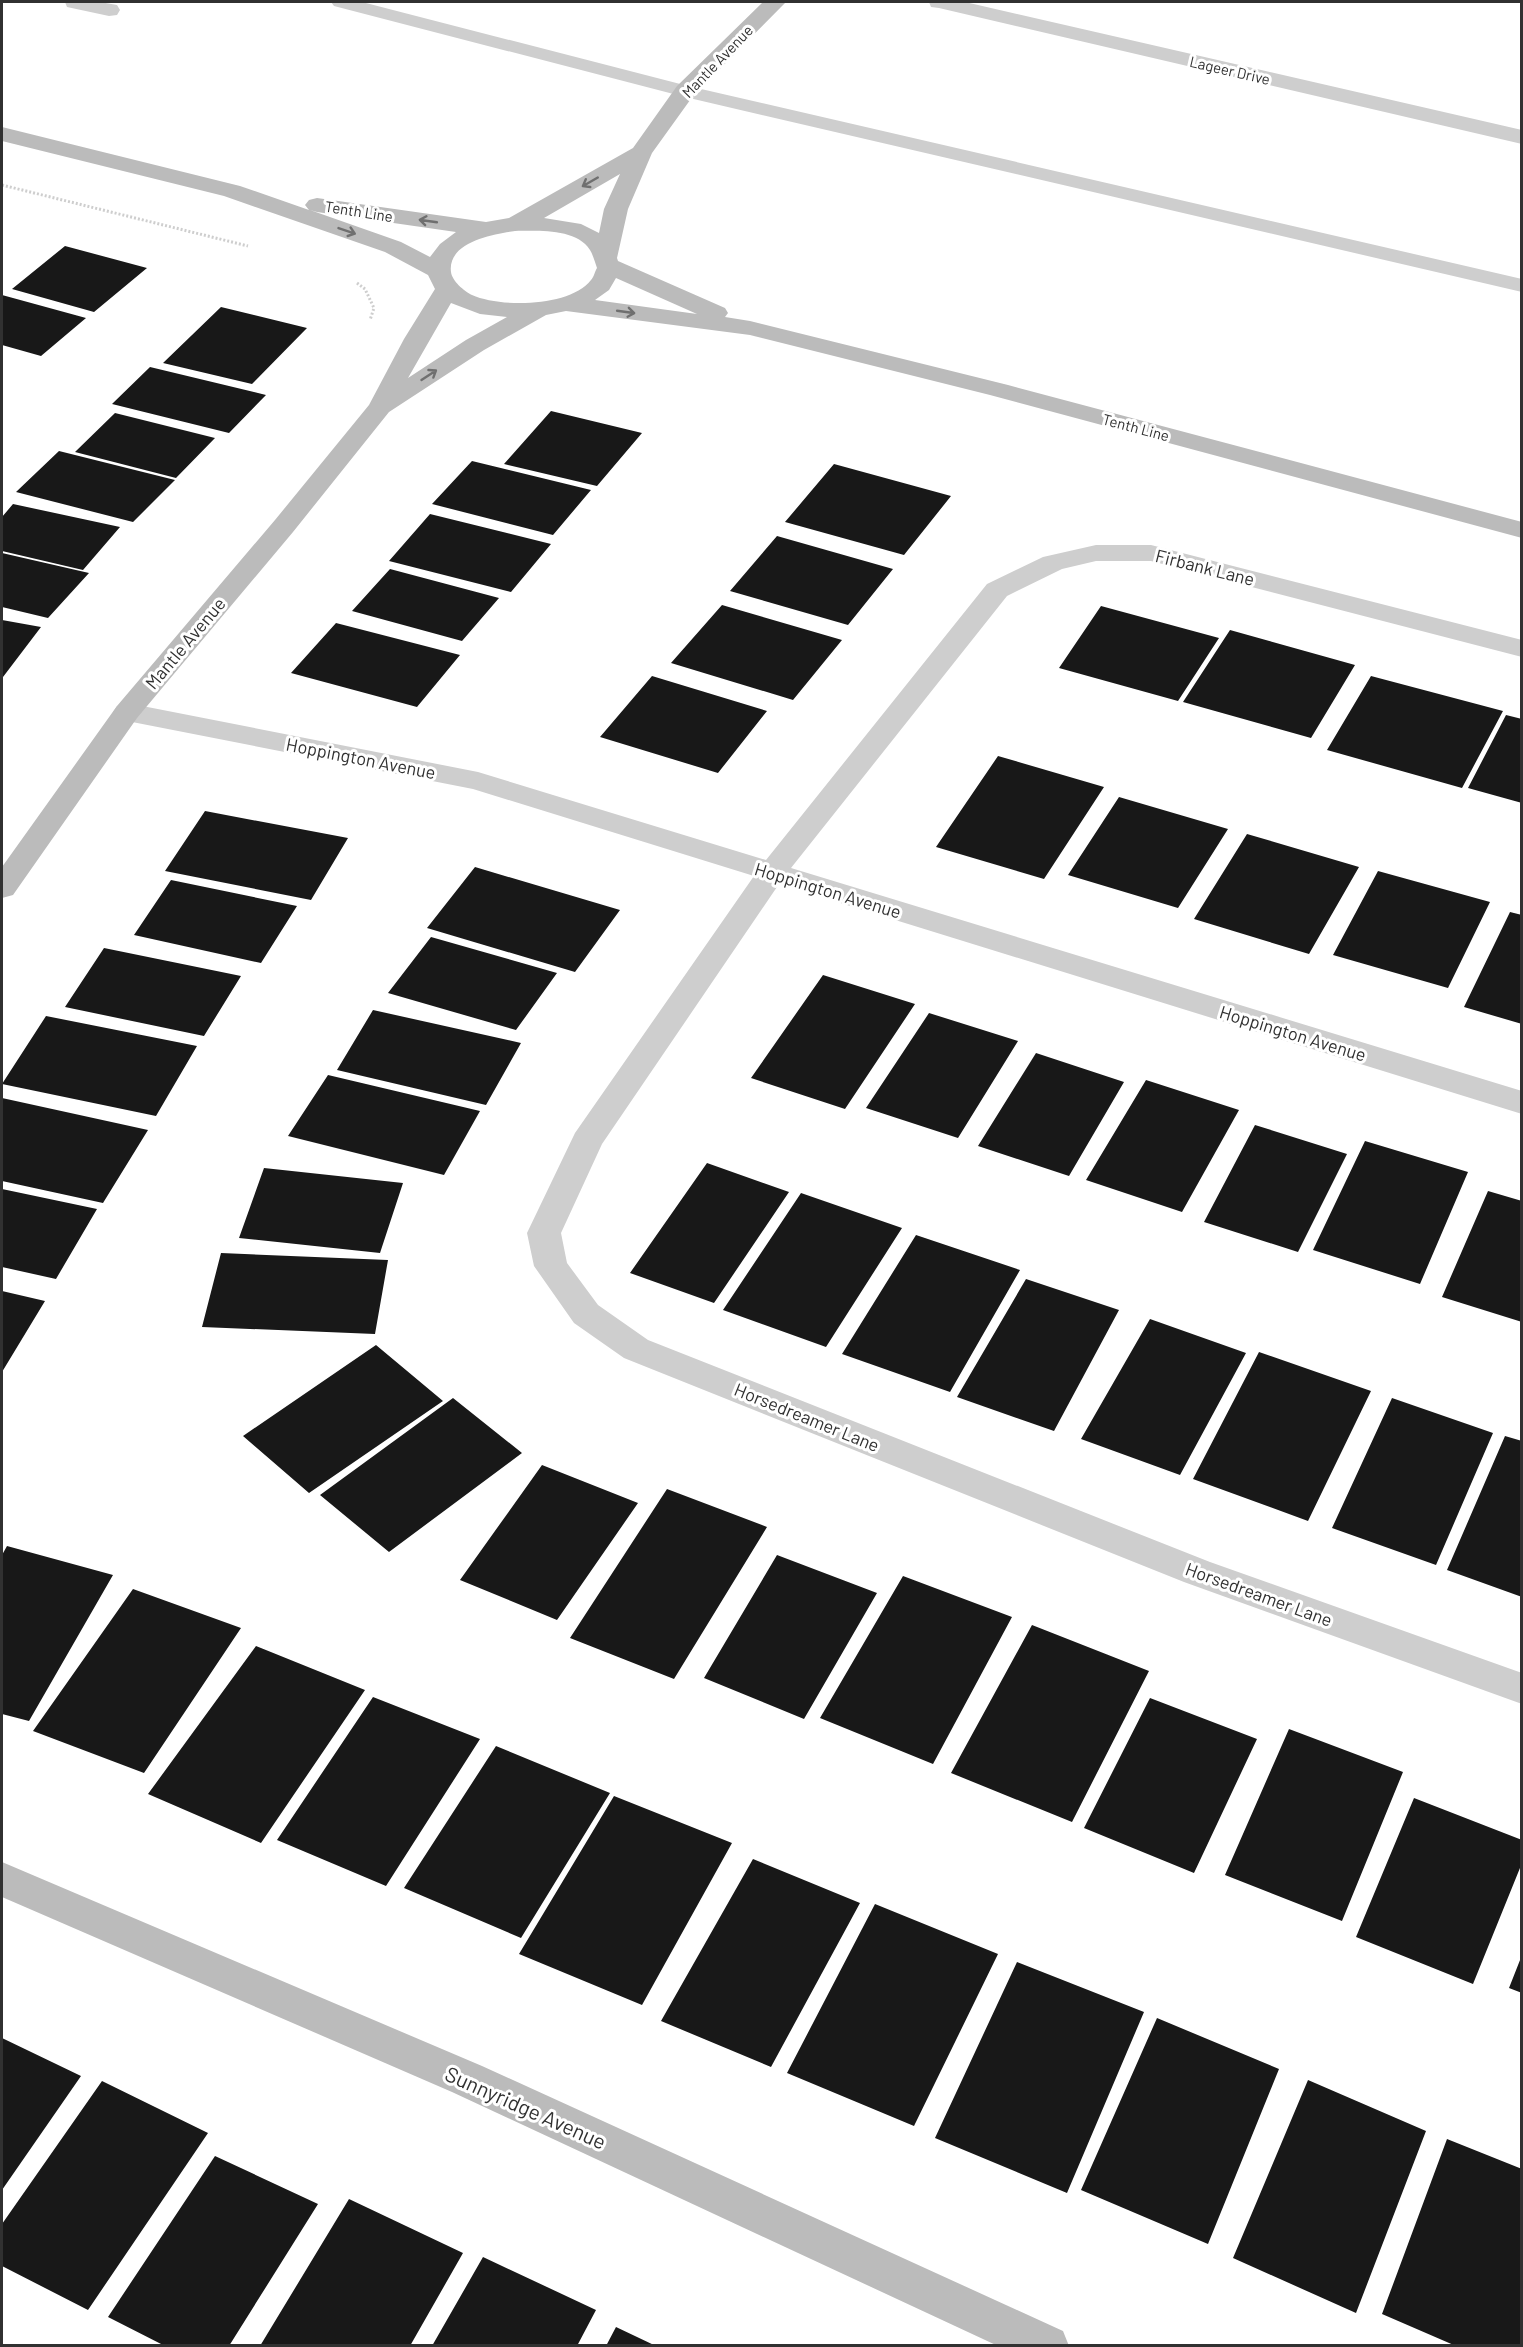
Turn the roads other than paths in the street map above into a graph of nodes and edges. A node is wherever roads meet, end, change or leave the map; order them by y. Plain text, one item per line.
1 (75, 2) edge
2 (341, 2) edge
3 (775, 2) edge
4 (939, 2) edge
5 (109, 10) dead end
6 (685, 91) junction
7 (2, 134) edge
8 (1521, 137) edge
9 (641, 153) junction
10 (232, 191) junction
11 (515, 224) junction
12 (486, 229) junction
13 (608, 260) junction
14 (443, 280) junction
15 (1521, 286) edge
16 (568, 304) junction
17 (538, 311) junction
18 (750, 328) junction
19 (380, 407) junction
20 (1521, 530) edge
21 (1521, 648) edge
22 (127, 712) junction
23 (771, 873) junction
24 (2, 888) edge
25 (1521, 1103) edge
26 (1521, 1689) edge
27 (2, 1879) edge
28 (1047, 2346) edge

1 - 5 street
2 - 6 lane
3 - 6 street, Mantle Avenue
4 - 8 street, Lageer Drive
6 - 9 street, Mantle Avenue
6 - 15 lane
7 - 10 street, Tenth Line
9 -> 11 street, Mantle Avenue
9 - 13 street, Mantle Avenue
12 -> 10 street, Tenth Line
10 -> 14 street, Tenth Line
11 - 12 street
11 - 13 street, Tenth Line
12 - 14 street, Mantle Avenue
13 - 16 street
13 - 18 street, Tenth Line
14 - 17 street, Tenth Line
14 - 19 street, Mantle Avenue
16 - 17 street
16 -> 18 street, Tenth Line
19 -> 17 street, Mantle Avenue
18 - 20 street, Tenth Line
19 - 22 street, Mantle Avenue
21 - 23 street, Firbank Lane
22 - 23 street, Hoppington Avenue
22 - 24 street, Mantle Avenue
23 - 25 street, Hoppington Avenue
23 - 26 street, Horsedreamer Lane
27 - 28 street, Sunnyridge Avenue

